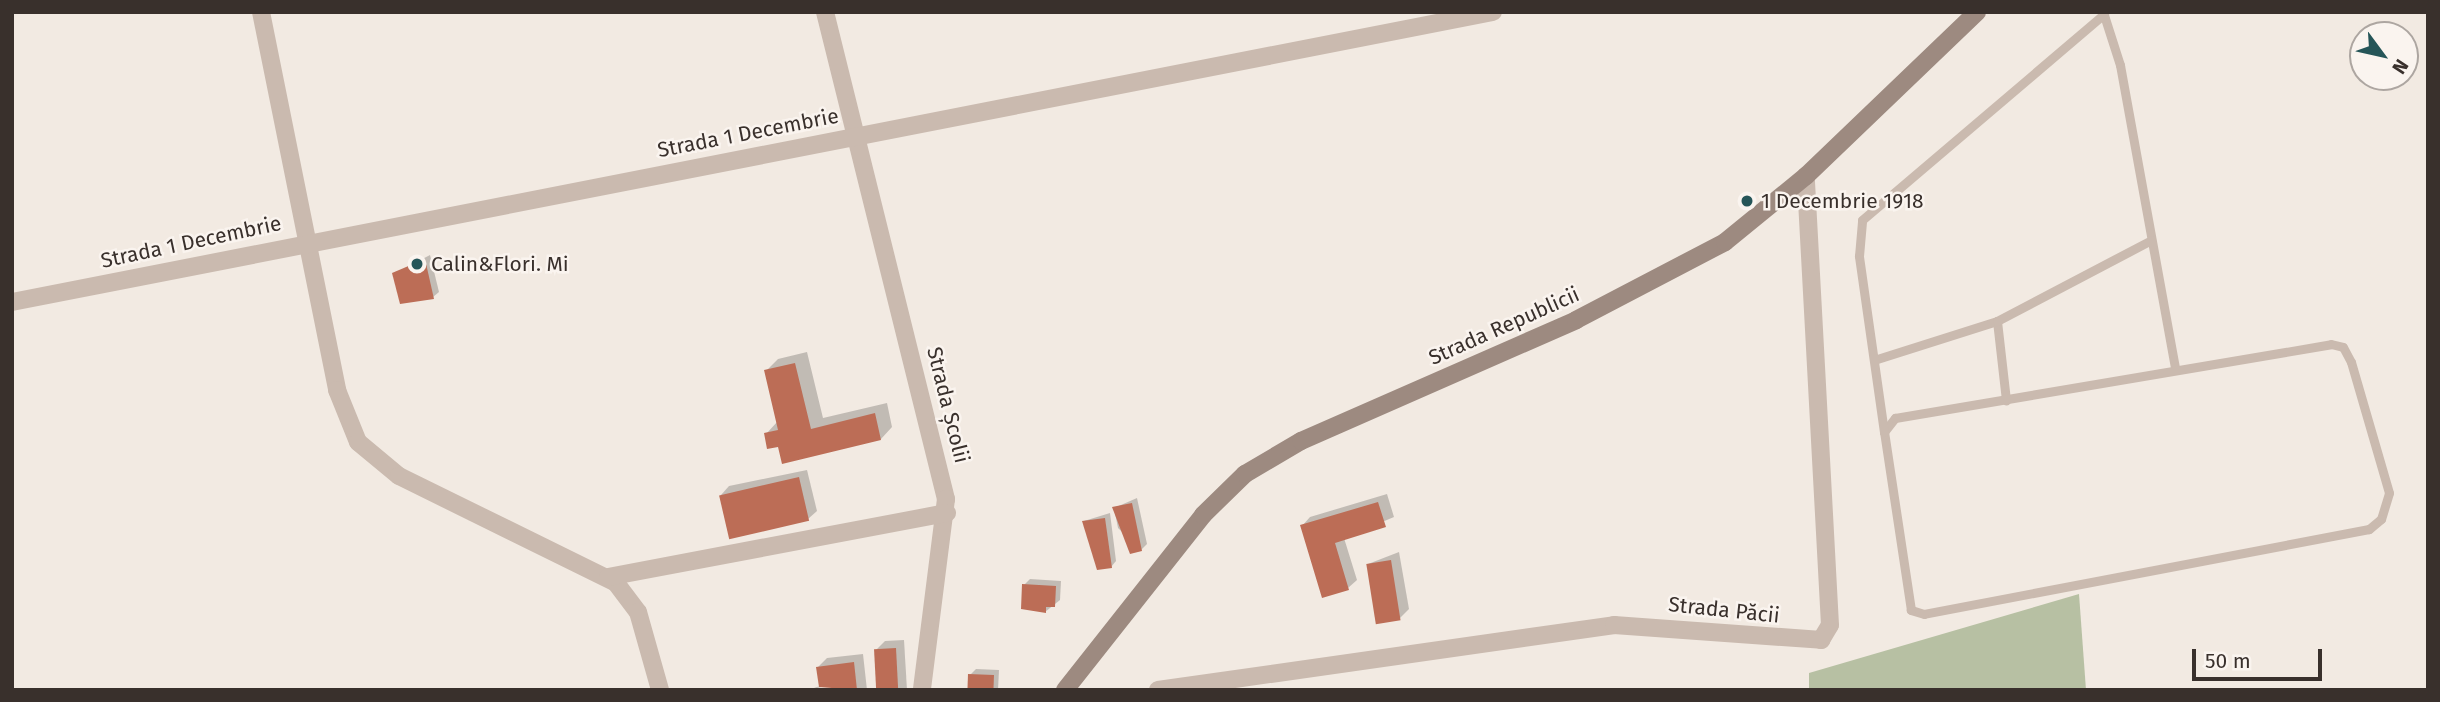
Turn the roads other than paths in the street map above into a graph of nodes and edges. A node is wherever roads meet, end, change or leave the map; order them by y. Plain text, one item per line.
1 (261, 12) edge
2 (825, 12) edge
3 (1493, 12) edge
4 (1977, 12) edge
5 (2104, 13) edge
6 (857, 135) junction
7 (1806, 176) junction
8 (307, 240) junction
9 (2151, 240) junction
10 (12, 302) edge
11 (1997, 321) junction
12 (1874, 360) junction
13 (2175, 368) junction
14 (2006, 400) junction
15 (1884, 432) junction
16 (947, 513) junction
17 (608, 577) junction
18 (660, 690) edge
19 (922, 690) edge
20 (1065, 690) edge
21 (1158, 690) edge

1 - 8 street
2 - 6 street, Strada Școlii
3 - 6 street, Strada 1 Decembrie
4 - 7 main road, Strada Republicii
5 - 9 lane
5 - 12 lane
6 - 8 street, Strada 1 Decembrie
6 - 16 street, Strada Școlii
7 - 20 main road, Strada Republicii
7 - 21 street, Strada Păcii
8 - 10 street, Strada 1 Decembrie
8 - 17 street
9 - 11 lane
9 - 13 lane
11 - 12 lane
11 - 14 lane
12 - 15 lane
13 - 14 lane
13 - 15 lane
14 - 15 lane
16 - 17 street
16 - 19 street, Strada Școlii
17 - 18 street

